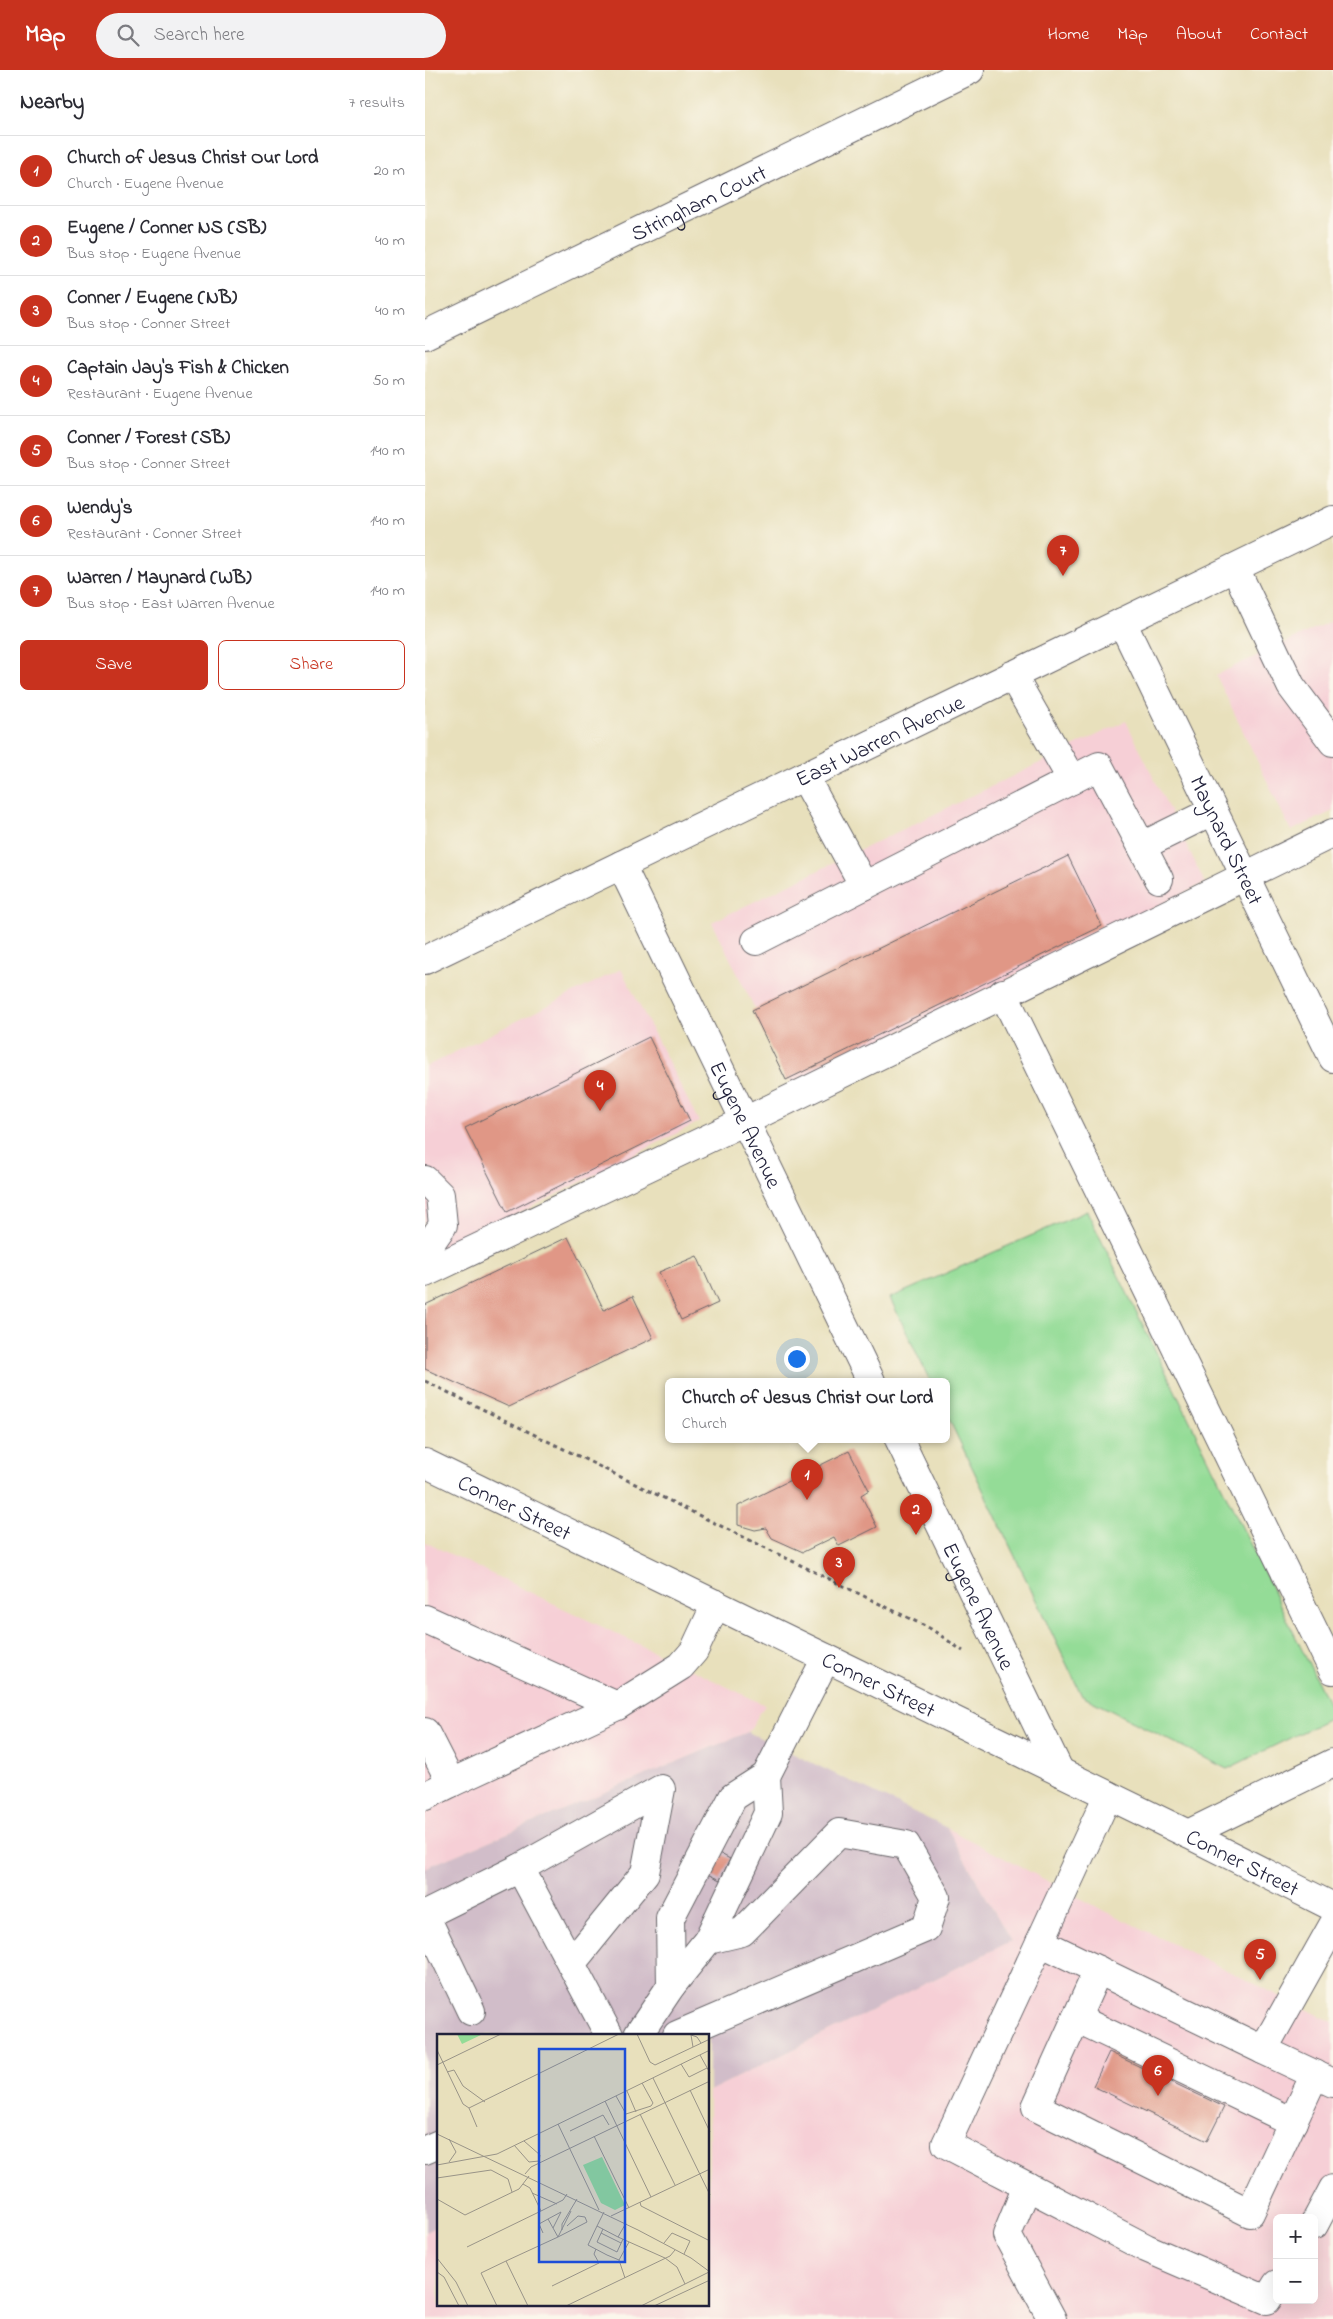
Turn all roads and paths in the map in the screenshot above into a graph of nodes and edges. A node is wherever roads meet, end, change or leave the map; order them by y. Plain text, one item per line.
1 (970, 70) edge
2 (425, 335) edge
3 (1333, 520) edge
4 (1235, 568) junction
5 (1122, 622) junction
6 (1012, 676) junction
7 (1333, 742) edge
8 (804, 776) junction
9 (1073, 780) junction
10 (1213, 812) junction
11 (1333, 833) edge
12 (1141, 846) junction
13 (621, 865) junction
14 (1244, 875) junction
15 (1159, 878) dead end
16 (864, 886) junction
17 (756, 941) dead end
18 (425, 960) edge
19 (1003, 994) junction
20 (1333, 1058) edge
21 (745, 1120) junction
22 (425, 1180) edge
23 (425, 1251) edge
24 (425, 1273) edge
25 (870, 1378) edge
26 (425, 1382) edge
27 (901, 1443) edge
28 (425, 1463) edge
29 (717, 1604) junction
30 (425, 1619) edge
31 (964, 1652) dead end
32 (826, 1658) junction
33 (1333, 1670) edge
34 (617, 1706) junction
35 (425, 1732) edge
36 (1333, 1763) edge
37 (1060, 1772) junction
38 (766, 1776) junction
39 (451, 1783) junction
40 (1108, 1795) junction
41 (425, 1796) edge
42 (1188, 1834) junction
43 (520, 1868) junction
44 (1333, 1907) edge
45 (1333, 1925) edge
46 (708, 1940) junction
47 (1040, 1942) junction
48 (571, 1964) junction
49 (1097, 1970) junction
50 (671, 1986) junction
51 (471, 2011) dead end
52 (1076, 2018) junction
53 (608, 2034) edge
54 (638, 2034) edge
55 (679, 2034) edge
56 (1263, 2050) junction
57 (1324, 2079) edge
58 (1293, 2122) junction
59 (437, 2145) edge
60 (425, 2150) edge
61 (1027, 2186) junction
62 (1333, 2188) edge
63 (1318, 2217) edge
64 (1269, 2301) edge
65 (1052, 2319) edge

1 - 2 main road, Stringham Court
3 - 4 main road, East Warren Avenue
4 - 5 main road, East Warren Avenue
4 - 7 main road
5 - 6 main road, East Warren Avenue
5 - 10 main road, Maynard Street
6 - 8 main road, East Warren Avenue
6 - 9 main road
8 - 13 main road, East Warren Avenue
8 - 16 main road
9 - 12 main road
9 - 16 main road
10 - 12 main road
10 - 14 main road, Maynard Street
11 - 14 main road
12 - 15 main road
13 - 18 main road, East Warren Avenue
13 - 21 main road, Eugene Avenue
14 - 19 main road
14 - 20 main road, Maynard Street
16 - 17 main road
19 - 21 main road
19 - 33 main road
21 - 24 main road
21 - 25 main road, Eugene Avenue
22 - 23 main road
26 - 31 path
27 - 37 main road, Eugene Avenue
28 - 29 main road, Conner Street
29 - 32 main road, Conner Street
29 - 34 main road
30 - 34 main road
32 - 37 main road, Conner Street
32 - 38 main road
34 - 39 main road
35 - 39 main road
36 - 42 main road
37 - 40 main road, Conner Street
38 - 46 main road
38 - 50 main road
39 - 41 main road
40 - 42 main road, Conner Street
40 - 47 main road
42 - 44 main road, Conner Street
43 - 48 main road
43 - 48 main road
43 - 51 main road
45 - 56 main road
46 - 50 main road
46 - 55 main road
47 - 49 main road
47 - 61 main road
48 - 53 main road
49 - 52 main road
49 - 56 main road
50 - 54 main road
52 - 58 main road
52 - 58 main road
56 - 57 main road
57 - 58 main road
59 - 60 main road
61 - 64 main road
61 - 65 main road
62 - 63 main road

